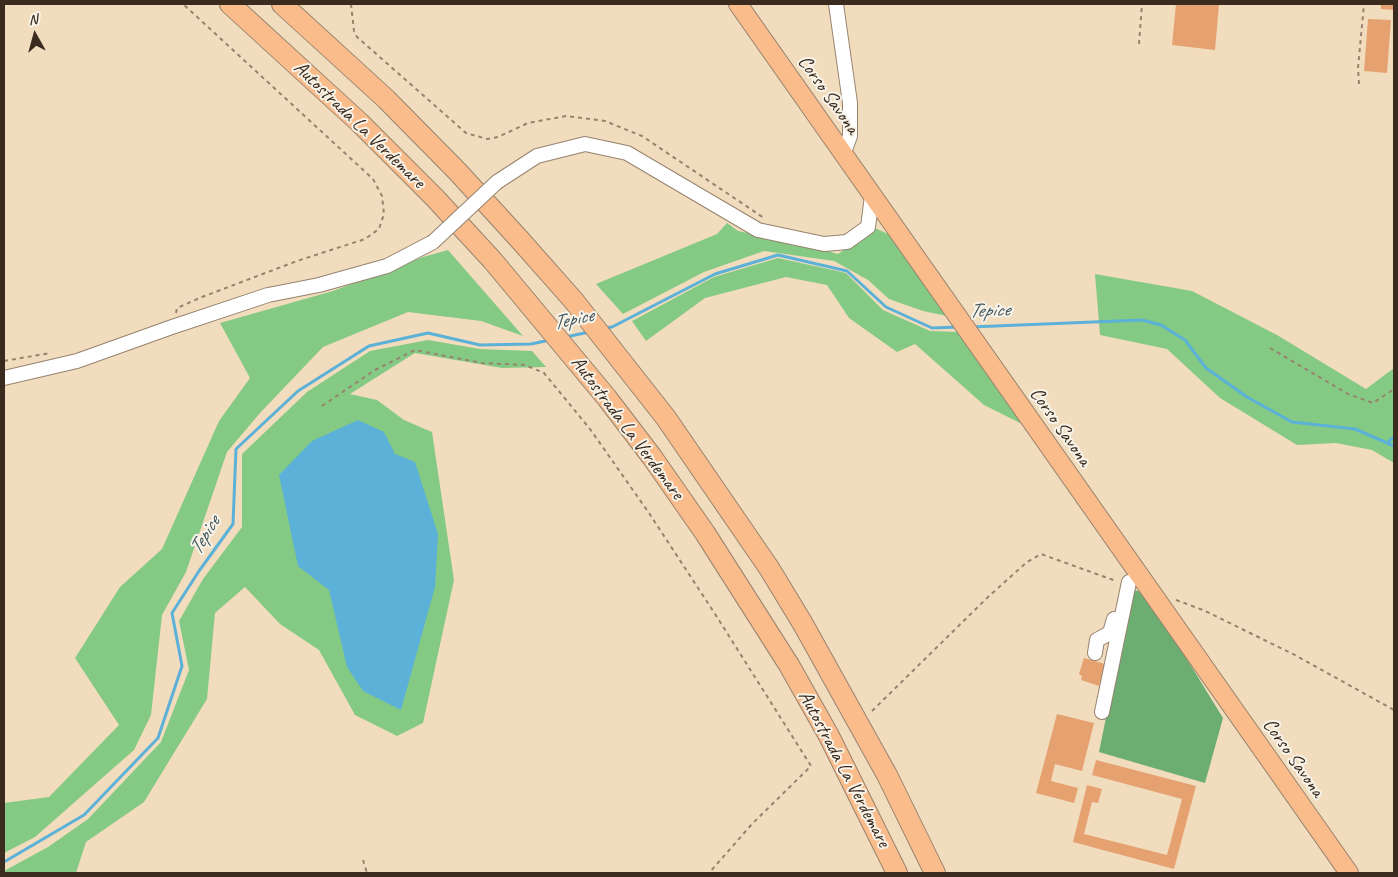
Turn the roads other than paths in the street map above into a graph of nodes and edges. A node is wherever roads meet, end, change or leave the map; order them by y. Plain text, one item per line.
1 (230, 4) edge
2 (282, 4) edge
3 (738, 4) edge
4 (836, 4) edge
5 (843, 154) junction
6 (872, 196) junction
7 (4, 378) edge
8 (1131, 581) junction
9 (1095, 654) dead end
10 (1102, 712) dead end
11 (897, 873) edge
12 (935, 873) edge
13 (1349, 873) edge

1 - 11 highway, Autostrada La Verdemare
2 - 12 highway, Autostrada La Verdemare
3 - 5 main road, Corso Savona
4 - 5 street
5 - 6 main road, Corso Savona
6 - 7 street, bridge
6 - 8 main road, Corso Savona
8 - 9 street
8 - 10 street
8 - 13 main road, Corso Savona

